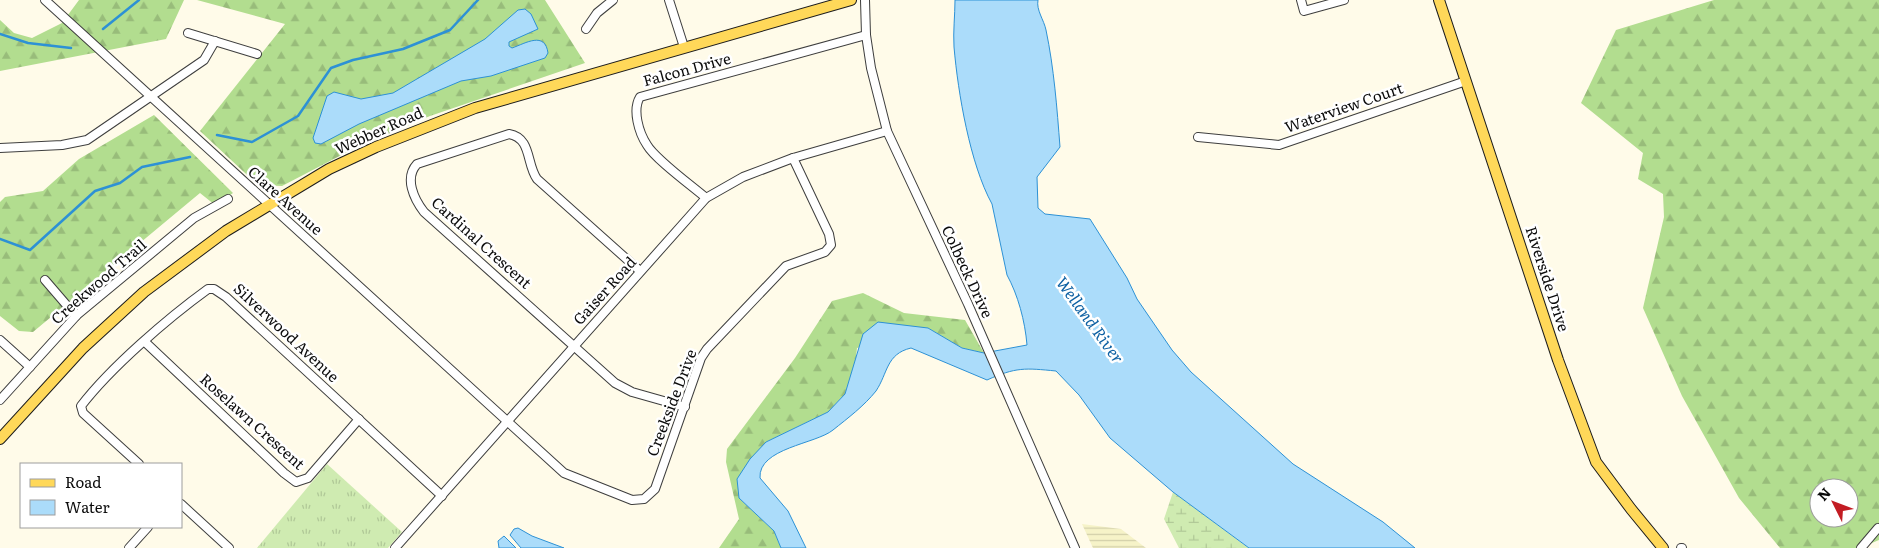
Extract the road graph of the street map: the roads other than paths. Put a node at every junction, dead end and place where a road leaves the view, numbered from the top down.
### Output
1 (45, 0) edge
2 (613, 0) edge
3 (669, 0) edge
4 (852, 0) edge
5 (865, 0) edge
6 (1301, 0) edge
7 (1344, 0) edge
8 (1439, 0) edge
9 (586, 29) dead end
10 (188, 33) dead end
11 (866, 34) junction
12 (214, 41) junction
13 (684, 47) junction
14 (257, 54) dead end
15 (1466, 81) junction
16 (150, 98) junction
17 (887, 131) junction
18 (1198, 137) dead end
19 (0, 148) edge
20 (793, 158) junction
21 (706, 198) junction
22 (228, 199) dead end
23 (268, 204) junction
24 (640, 271) junction
25 (45, 280) dead end
26 (76, 316) junction
27 (0, 340) edge
28 (145, 342) junction
29 (575, 346) junction
30 (30, 367) junction
31 (0, 400) edge
32 (685, 407) junction
33 (359, 419) junction
34 (508, 421) junction
35 (0, 439) edge
36 (137, 463) edge
37 (442, 496) junction
38 (182, 505) edge
39 (147, 528) edge
40 (1878, 528) edge
41 (129, 548) edge
42 (229, 548) edge
43 (396, 548) edge
44 (1075, 548) edge
45 (1663, 548) edge
46 (1861, 548) edge

1 - 16 street, Clare Avenue
2 - 9 street
3 - 13 street
4 - 13 main road, Webber Road
5 - 11 street, Colbeck Drive
6 - 7 street
8 - 15 main road, Riverside Drive
10 - 12 street
11 - 17 street, Colbeck Drive
11 - 21 street, Falcon Drive
12 - 14 street
12 - 16 street
13 - 23 main road, Webber Road
15 - 18 street, Waterview Court
15 - 45 main road, Riverside Drive
16 - 19 street
16 - 23 street, Clare Avenue
17 - 20 street, Gaiser Road
17 - 44 street, Colbeck Drive
20 - 21 street, Gaiser Road
20 - 32 street, Creekside Drive
21 - 24 street, Gaiser Road
22 - 26 street, Creekwood Trail
23 - 34 street, Clare Avenue
23 - 35 main road, Webber Road
24 - 29 street, Gaiser Road
24 - 29 street, Cardinal Crescent
25 - 26 street
26 - 30 street, Creekwood Trail
27 - 30 street
28 - 33 street, Silverwood Avenue
28 - 33 street, Roselawn Crescent
28 - 36 street, Silverwood Avenue
29 - 32 street
29 - 34 street, Gaiser Road
30 - 31 street, Creekwood Trail
32 - 34 street, Creekside Drive
33 - 37 street, Silverwood Avenue
34 - 37 street, Gaiser Road
37 - 43 street, Gaiser Road
38 - 42 street
39 - 41 street
40 - 46 street

